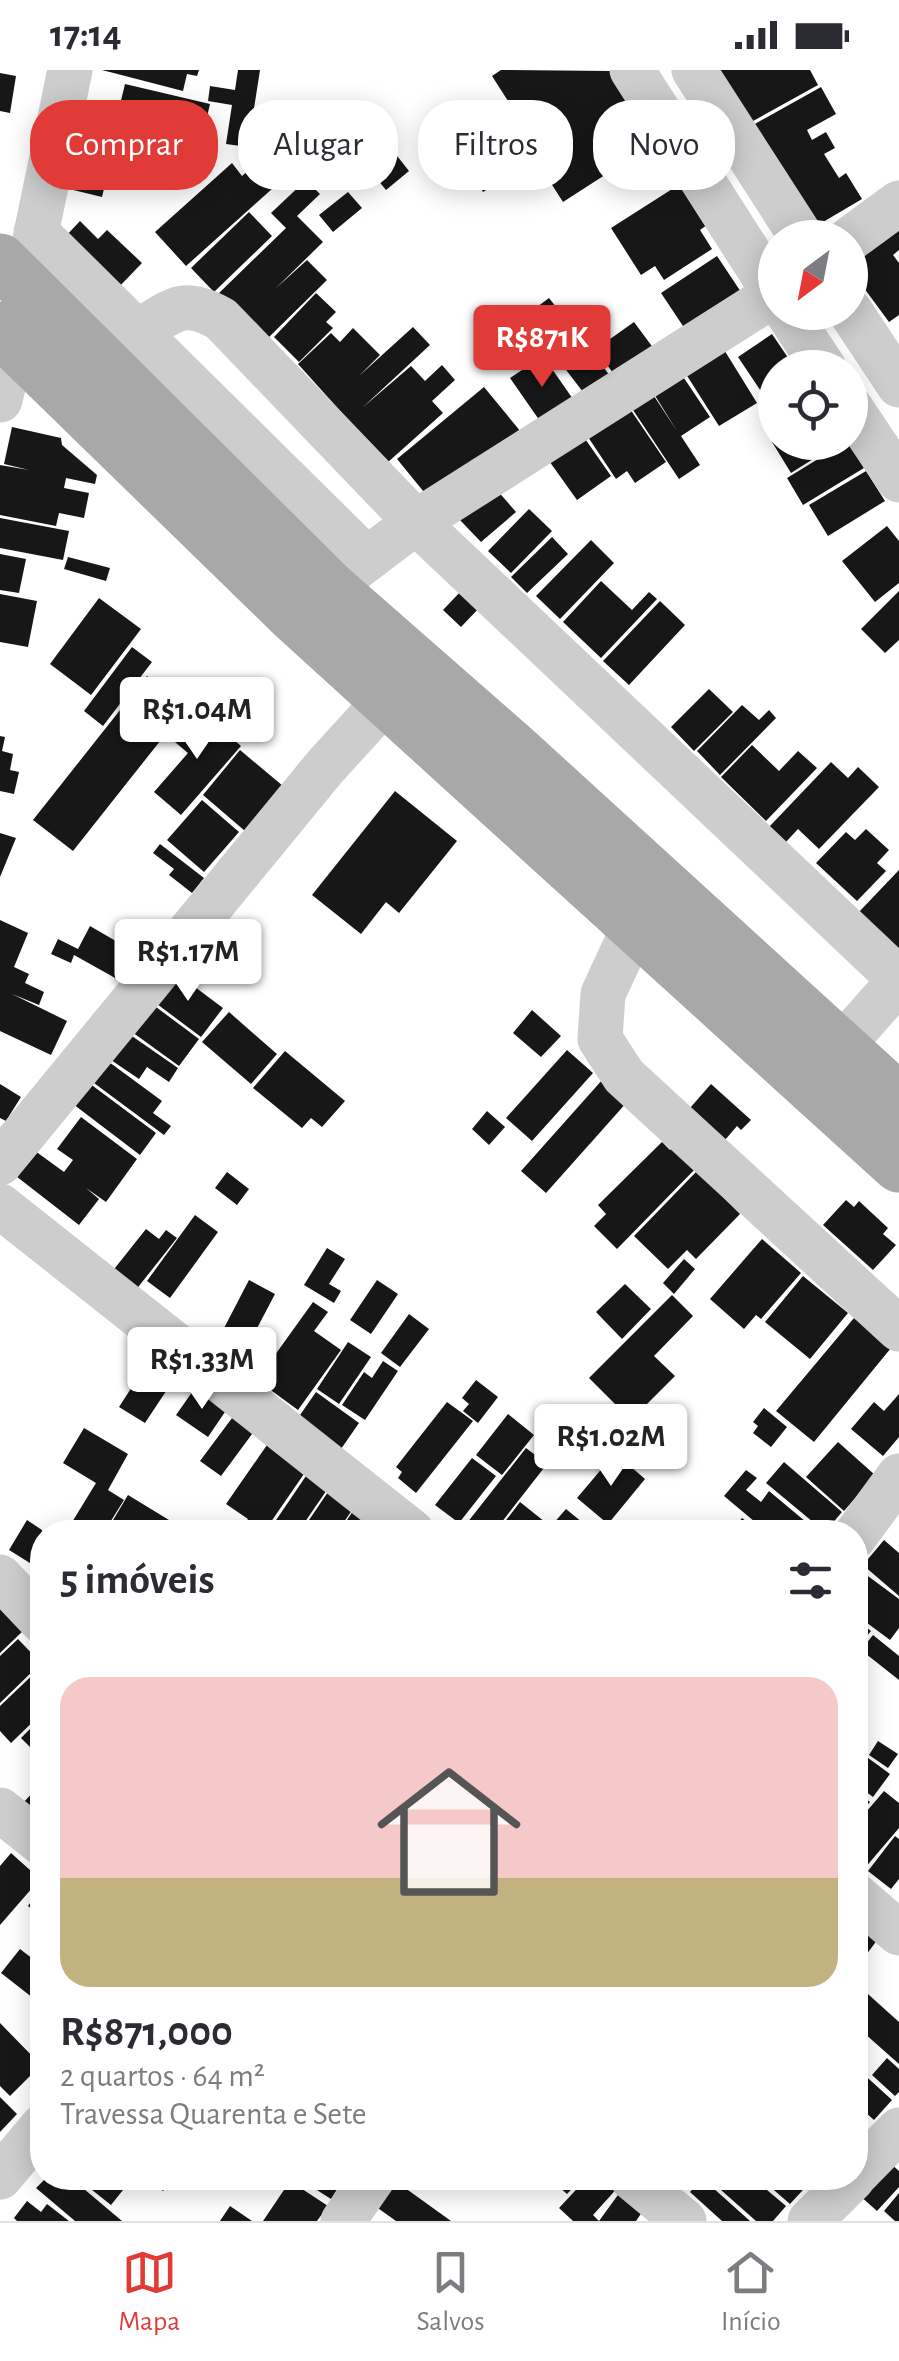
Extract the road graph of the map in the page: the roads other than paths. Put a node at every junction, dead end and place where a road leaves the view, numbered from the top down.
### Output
1 (70, 70) edge
2 (632, 70) edge
3 (694, 70) edge
4 (899, 203) edge
5 (790, 220) edge
6 (868, 226) edge
7 (758, 267) edge
8 (15, 291) edge
9 (758, 305) edge
10 (863, 330) edge
11 (136, 332) junction
12 (278, 379) junction
13 (899, 385) edge
14 (0, 400) edge
15 (229, 424) junction
16 (868, 433) edge
17 (899, 480) edge
18 (416, 522) junction
19 (331, 588) junction
20 (386, 700) junction
21 (648, 908) junction
22 (899, 980) edge
23 (840, 1048) junction
24 (899, 1101) edge
25 (0, 1163) edge
26 (899, 1165) edge
27 (0, 1206) edge
28 (899, 1329) edge
29 (899, 1476) edge
30 (397, 1520) edge
31 (867, 1520) edge
32 (0, 1577) edge
33 (30, 1608) edge
34 (0, 1810) edge
35 (30, 1834) edge
36 (868, 1906) edge
37 (899, 1933) edge
38 (899, 2130) edge
39 (30, 2141) edge
40 (868, 2162) edge
41 (0, 2177) edge
42 (365, 2190) edge
43 (647, 2190) edge
44 (840, 2190) edge
45 (343, 2221) edge
46 (684, 2221) edge
47 (810, 2221) edge

1 - 8 street
2 - 7 street
3 - 5 street
4 - 6 street
8 - 11 street
8 - 14 street
8 - 19 main road
9 - 18 street
10 - 13 street
11 - 12 street
11 - 15 street
12 - 15 street
12 - 18 street
15 - 19 street
16 - 17 street
18 - 19 street
18 - 22 street
19 - 20 main road
19 - 21 main road
20 - 21 main road
20 - 25 street
21 - 23 main road
21 - 26 main road
21 - 28 street
22 - 23 street
23 - 24 main road
27 - 30 street
29 - 31 street
32 - 33 street
34 - 35 street
36 - 37 street
38 - 40 street
39 - 41 street
42 - 45 street
43 - 46 street
44 - 47 street

